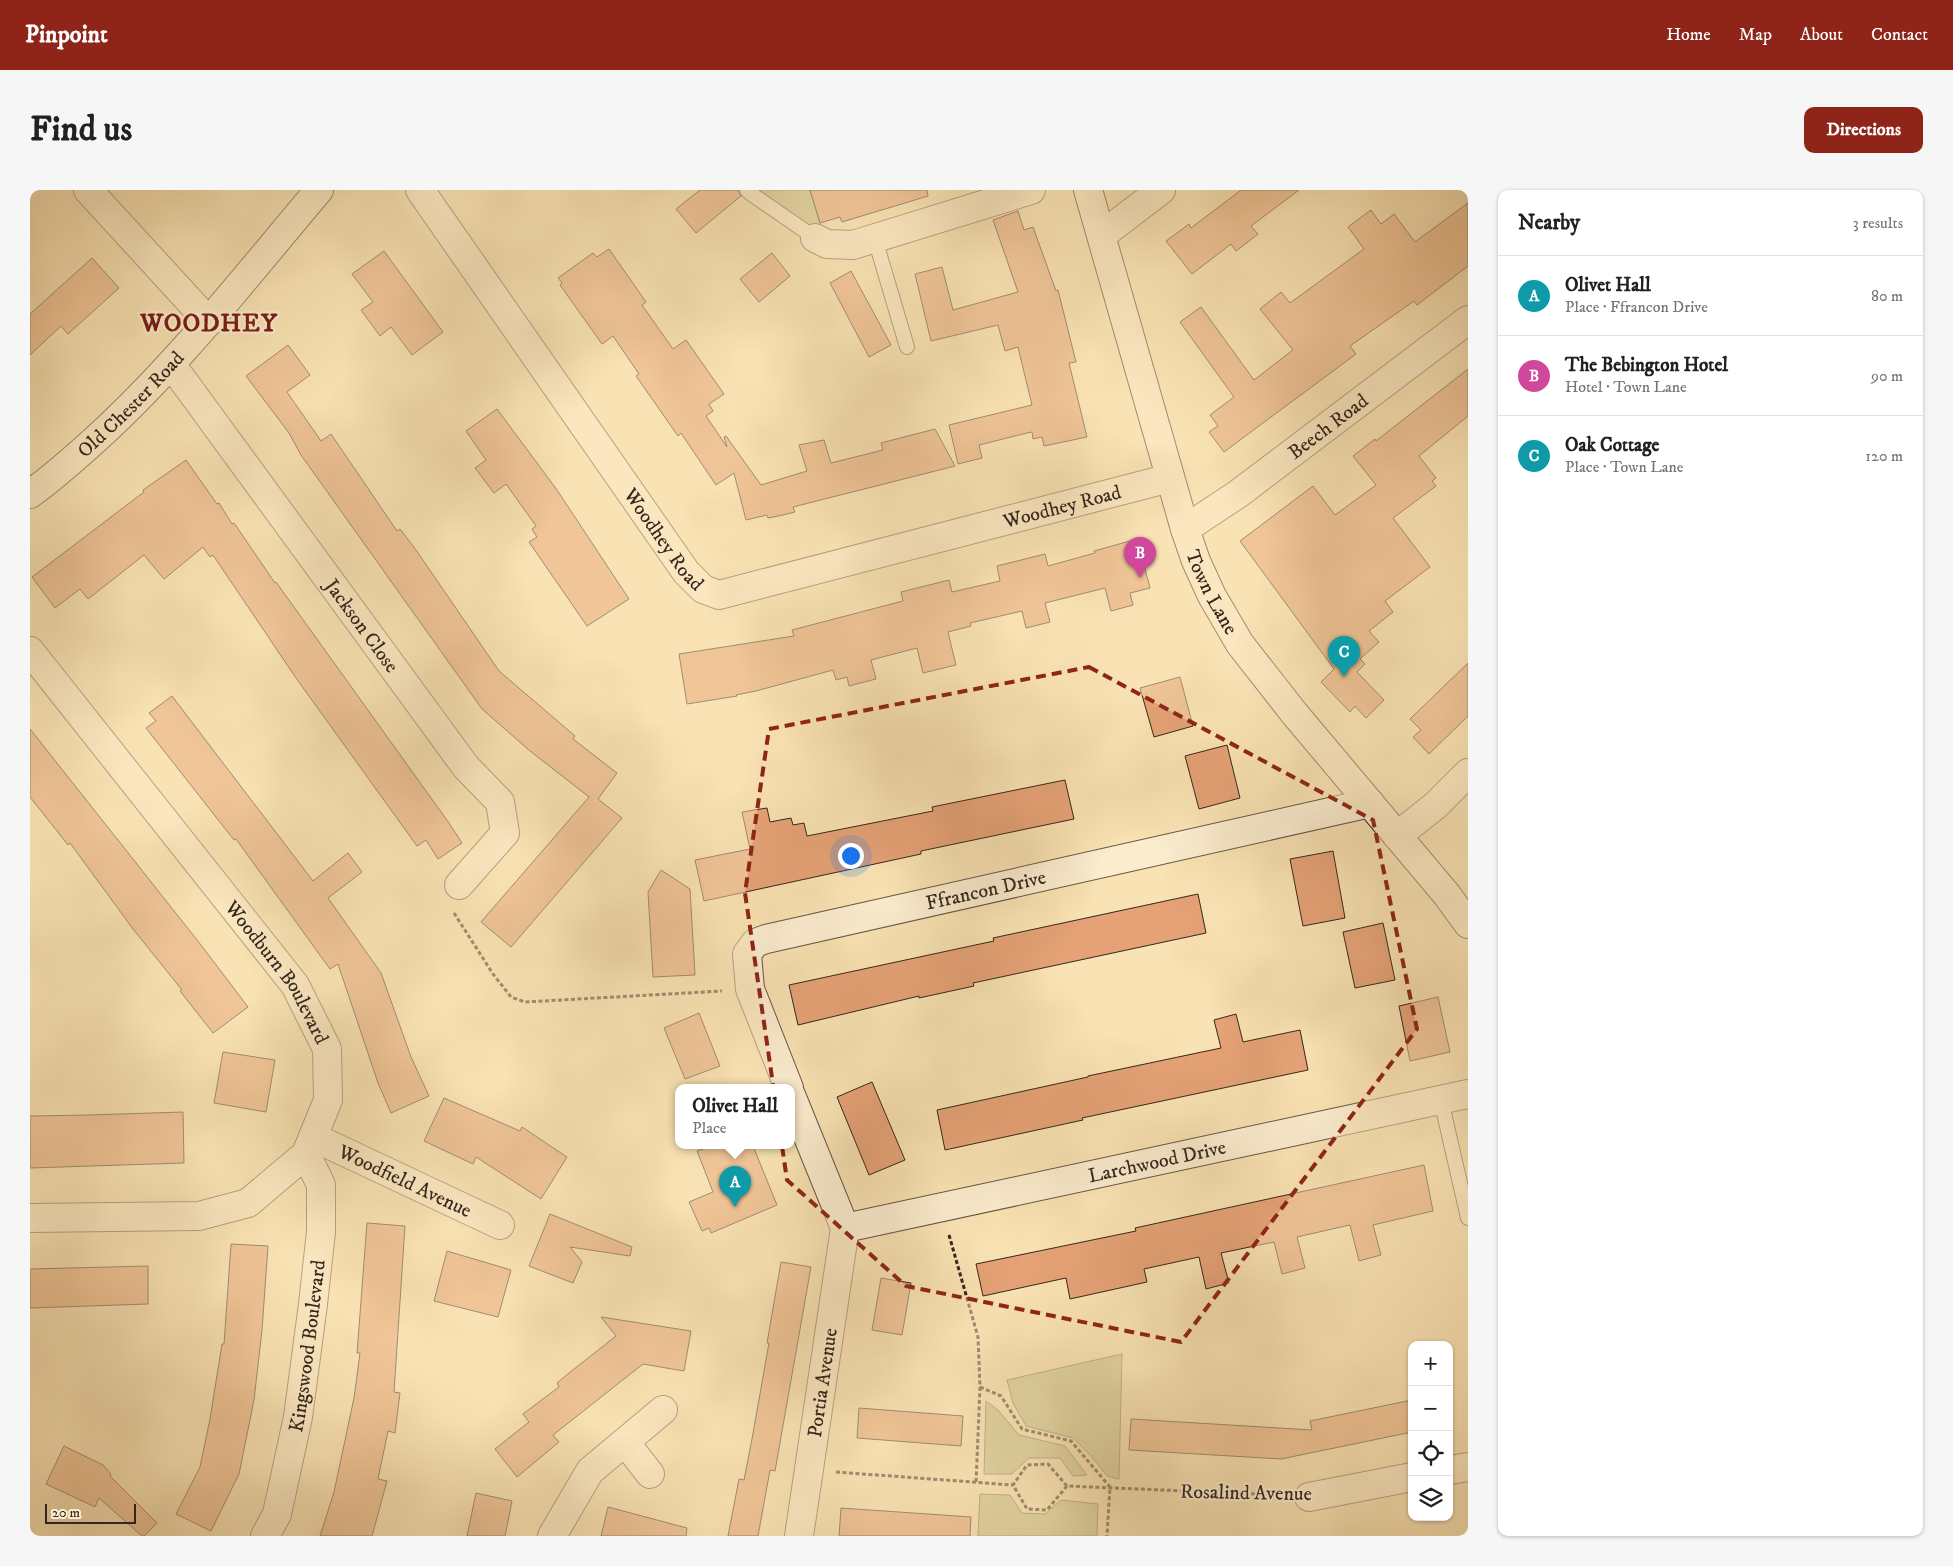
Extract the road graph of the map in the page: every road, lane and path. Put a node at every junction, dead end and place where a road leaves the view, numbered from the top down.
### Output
1 (88, 190) edge
2 (318, 190) edge
3 (420, 190) edge
4 (747, 190) edge
5 (1030, 190) edge
6 (1088, 190) edge
7 (1161, 190) edge
8 (1102, 234) junction
9 (815, 238) joint
10 (875, 239) junction
11 (1468, 320) edge
12 (209, 322) junction
13 (907, 348) dead end
14 (171, 364) junction
15 (1170, 478) junction
16 (30, 494) edge
17 (1185, 529) junction
18 (30, 651) edge
19 (1468, 773) edge
20 (1370, 803) junction
21 (1397, 836) junction
22 (459, 885) joint
23 (1468, 924) edge
24 (750, 989) junction
25 (787, 1084) edge
26 (1468, 1094) edge
27 (1442, 1100) junction
28 (795, 1105) edge
29 (309, 1145) junction
30 (941, 1208) junction
31 (30, 1218) edge
32 (1468, 1218) edge
33 (500, 1225) dead end
34 (845, 1228) junction
35 (980, 1387) junction
36 (663, 1410) dead end
37 (625, 1442) junction
38 (1468, 1467) edge
39 (1453, 1469) edge
40 (810, 1470) junction
41 (650, 1474) dead end
42 (1408, 1478) edge
43 (976, 1483) junction
44 (1013, 1485) junction
45 (1067, 1486) junction
46 (1110, 1488) junction
47 (1309, 1496) joint
48 (266, 1536) edge
49 (552, 1536) edge
50 (799, 1536) edge
51 (1107, 1536) edge

1 - 12 street
2 - 12 street, Old Chester Road
3 - 15 street, Woodhey Road
4 - 9 lane
5 - 10 street
6 - 8 street, Town Lane
7 - 8 street
8 - 15 street, Town Lane
9 - 10 street
10 - 13 lane
11 - 17 street, Beech Road
12 - 14 street, Old Chester Road
14 - 16 street, Old Chester Road
14 - 22 street, Jackson Close
15 - 17 street, Town Lane
17 - 20 street, Town Lane
18 - 29 street, Woodburn Boulevard
19 - 21 street
20 - 21 street, Town Lane
20 - 24 street, Ffrancon Drive
21 - 23 street, Town Lane
22 - 24 path
24 - 25 street, Ffrancon Drive
26 - 27 street, Larchwood Drive
27 - 30 street, Larchwood Drive
27 - 32 lane
28 - 34 street
29 - 31 street, Woodburn Boulevard
29 - 33 street, Woodfield Avenue
29 - 48 street, Kingswood Boulevard
30 - 34 street, Larchwood Drive
30 - 35 path
34 - 40 street, Portia Avenue
35 - 43 path
35 - 46 path
36 - 37 street
37 - 41 street
37 - 49 street
38 - 39 street
40 - 43 path
40 - 50 street, Portia Avenue
42 - 47 street, Rosalind Avenue
43 - 44 path
44 - 45 path
44 - 45 path
45 - 46 path, Rosalind Avenue
46 - 47 path, Rosalind Avenue
46 - 51 path

